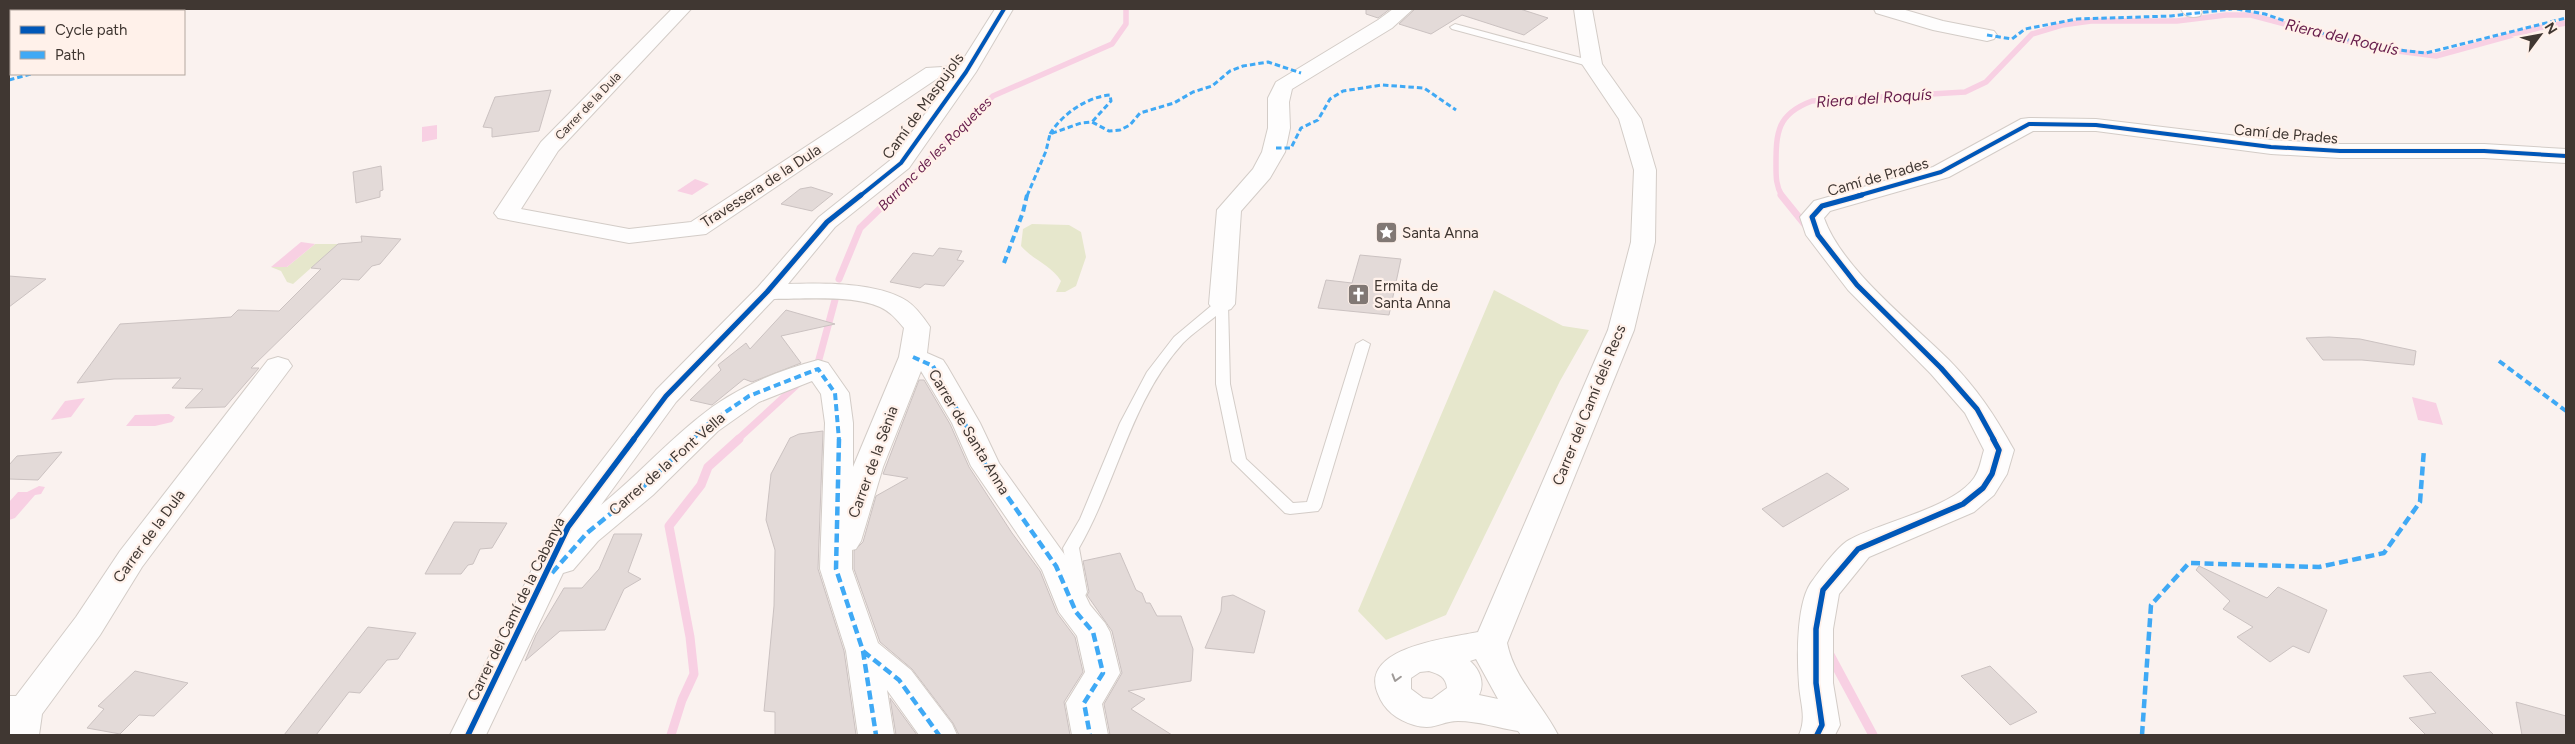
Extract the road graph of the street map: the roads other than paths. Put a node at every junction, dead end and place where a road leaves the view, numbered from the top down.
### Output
1 (682, 9) edge
2 (1004, 9) edge
3 (1404, 9) edge
4 (1583, 9) edge
5 (1889, 9) edge
6 (1455, 27) dead end
7 (1987, 35) dead end
8 (1592, 64) junction
9 (966, 72) junction
10 (2566, 156) edge
11 (506, 213) joint
12 (766, 292) junction
13 (1222, 304) junction
14 (1363, 344) dead end
15 (913, 357) junction
16 (278, 366) dead end
17 (836, 569) junction
18 (543, 583) junction
19 (1087, 624) junction
20 (1490, 643) junction
21 (863, 650) junction
22 (1428, 657) junction
23 (1457, 706) junction
24 (18, 718) edge
25 (1414, 723) edge
26 (1536, 729) edge
27 (468, 735) edge
28 (876, 735) edge
29 (939, 735) edge
30 (1090, 735) edge
31 (1817, 735) edge

1 - 11 street, Carrer de la Dula
2 - 9 street, Camí de Maspujols
3 - 13 street
4 - 8 street, Carrer del Camí dels Recs
5 - 7 street
6 - 8 lane
8 - 20 street, Carrer del Camí dels Recs
9 - 11 street, Travessera de la Dula
9 - 12 street, Camí de Maspujols
10 - 31 street, Camí de Prades
12 - 15 street, Carrer de Santa Anna
12 - 18 street, Carrer del Camí de la Cabanya
13 - 14 lane
13 - 19 lane
15 - 17 street, Carrer de la Sènia
15 - 19 street, Carrer de Santa Anna
16 - 24 street, Carrer de la Dula
17 - 18 street, Carrer de la Font Vella
17 - 21 street, Carrer de la Font Vella
18 - 27 street, Carrer del Camí de la Cabanya
19 - 30 street, Carrer de Santa Anna
20 - 22 street
20 - 26 street
21 - 28 street, Carrer de la Font Vella
21 - 29 street
22 - 23 street
22 -> 25 street
23 - 25 street
23 - 26 street

